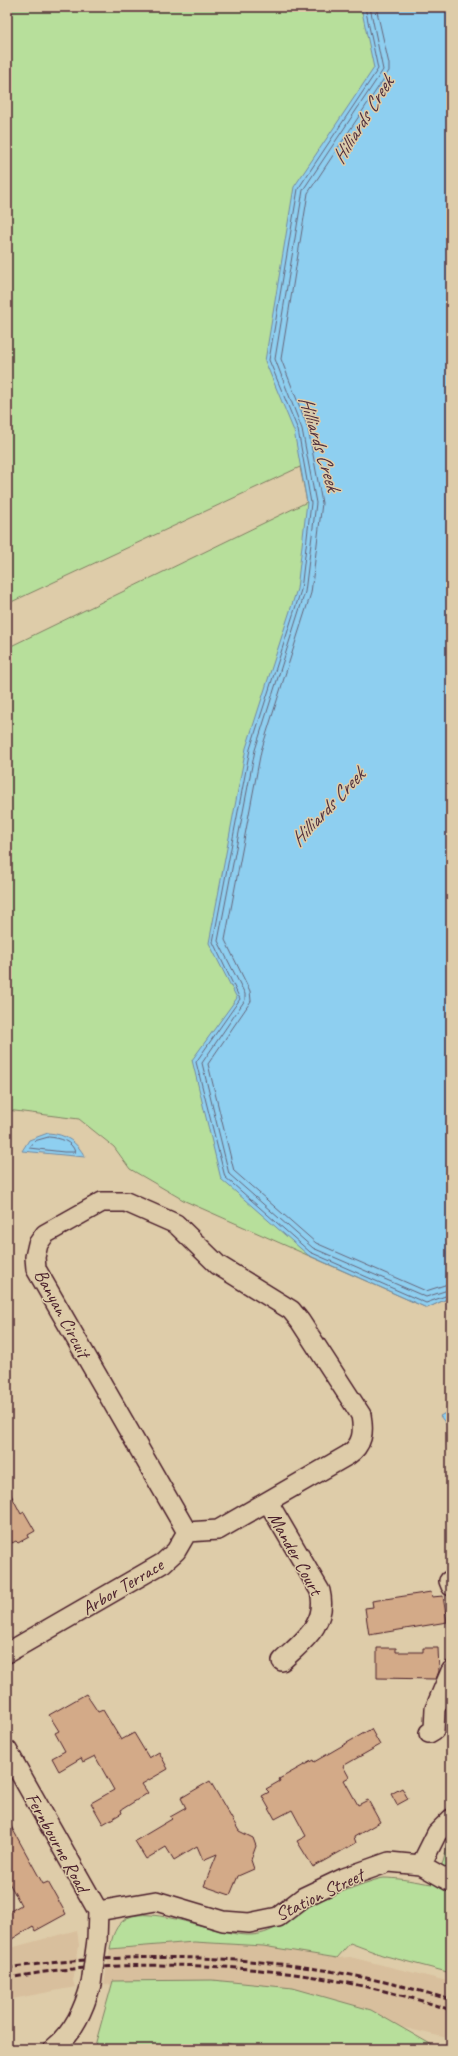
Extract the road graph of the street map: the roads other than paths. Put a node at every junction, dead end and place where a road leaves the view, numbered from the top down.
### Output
1 (268, 1502) junction
2 (187, 1532) junction
3 (7, 1653) edge
4 (282, 1661) dead end
5 (451, 1670) edge
6 (429, 1733) dead end
7 (8, 1753) edge
8 (451, 1819) edge
9 (421, 1865) junction
10 (451, 1882) edge
11 (98, 1911) junction
12 (53, 2049) edge

1 - 2 street
1 - 2 street, Banyan Circuit
1 - 4 street, Mander Court
2 - 3 street, Arbor Terrace
5 - 6 street
7 - 11 street, Fernbourne Road
8 - 9 street
9 - 10 street
9 - 11 street, Station Street
11 - 12 street, bridge

